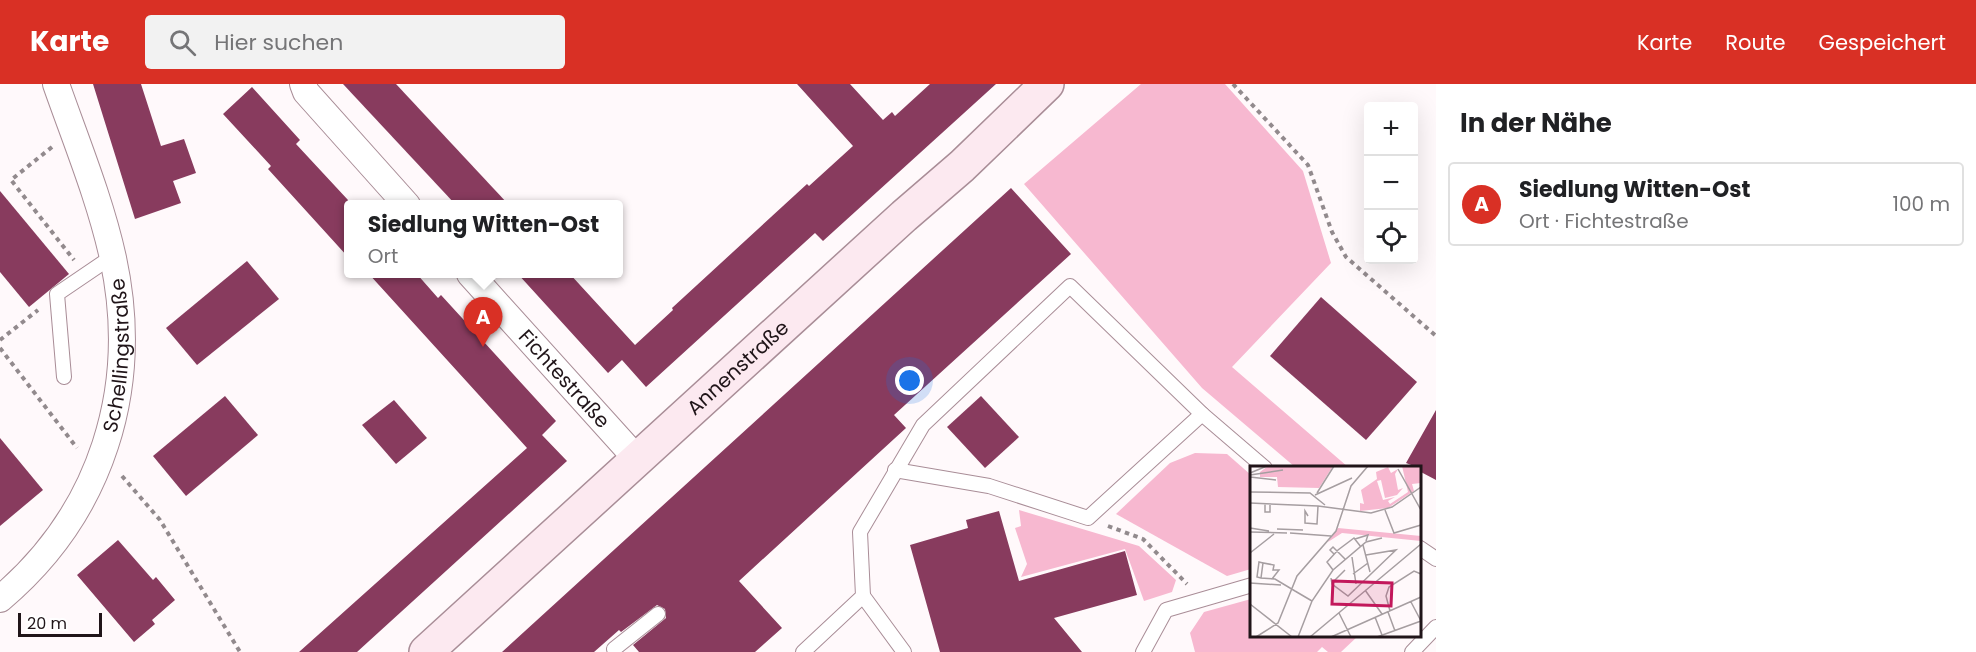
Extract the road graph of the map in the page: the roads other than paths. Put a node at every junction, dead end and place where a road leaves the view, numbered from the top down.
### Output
1 (56, 84) edge
2 (303, 84) edge
3 (1047, 84) edge
4 (403, 200) edge
5 (112, 256) junction
6 (474, 278) edge
7 (64, 377) dead end
8 (1202, 414) junction
9 (636, 458) junction
10 (1263, 466) edge
11 (895, 470) junction
12 (1421, 549) edge
13 (1436, 559) edge
14 (1250, 585) edge
15 (863, 596) junction
16 (0, 598) edge
17 (658, 614) dead end
18 (1436, 627) edge
19 (614, 651) edge
20 (426, 652) edge
21 (803, 652) edge
22 (904, 652) edge
23 (1143, 652) edge
24 (1412, 652) edge

1 - 5 street, Schellingstraße
2 - 4 street
3 - 9 street, Annenstraße
5 - 7 lane
5 - 16 street, Schellingstraße
6 - 9 street, Fichtestraße
8 - 10 lane
8 - 11 lane
8 - 11 lane
9 - 20 street, Annenstraße
11 - 15 lane
12 - 13 lane
14 - 23 lane
15 - 21 lane
15 - 22 lane
17 - 19 lane
18 - 24 lane

